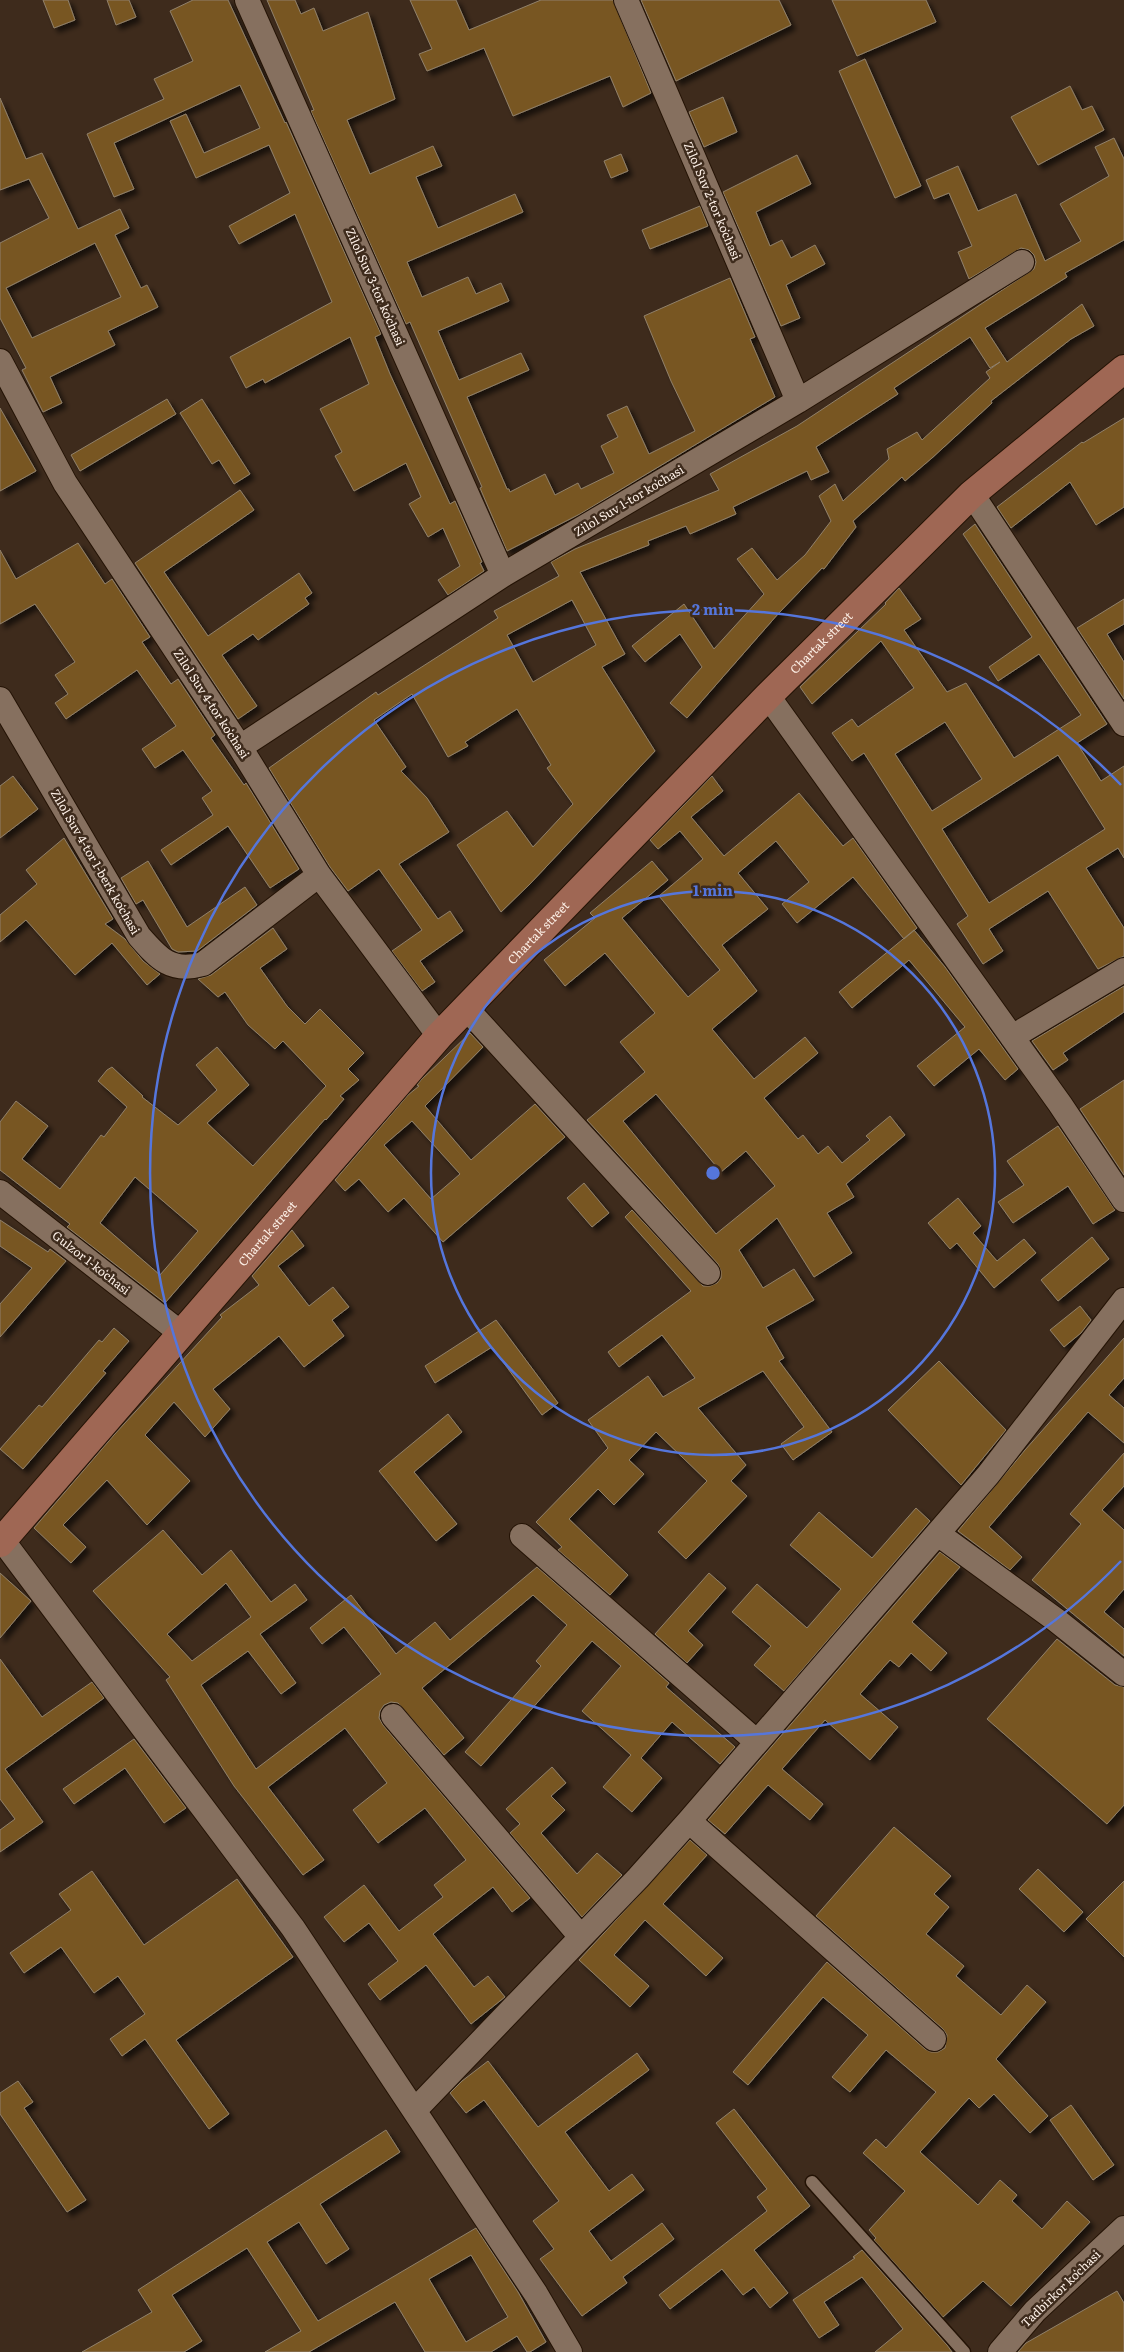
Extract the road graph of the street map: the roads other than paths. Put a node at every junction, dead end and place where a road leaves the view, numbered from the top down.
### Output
1 (247, 0) edge
2 (626, 0) edge
3 (1022, 262) dead end
4 (0, 361) edge
5 (1124, 369) edge
6 (798, 401) junction
7 (972, 494) junction
8 (503, 575) junction
9 (768, 696) junction
10 (0, 699) edge
11 (1124, 724) edge
12 (240, 747) junction
13 (319, 876) junction
14 (1124, 970) edge
15 (466, 1008) junction
16 (439, 1036) junction
17 (1012, 1037) junction
18 (0, 1192) edge
19 (1124, 1200) edge
20 (708, 1273) dead end
21 (1124, 1300) edge
22 (182, 1334) junction
23 (938, 1534) junction
24 (522, 1536) dead end
25 (1, 1540) edge
26 (1124, 1674) edge
27 (393, 1716) dead end
28 (757, 1742) junction
29 (688, 1820) junction
30 (581, 1937) junction
31 (934, 2039) dead end
32 (415, 2110) junction
33 (812, 2182) dead end
34 (1124, 2228) edge
35 (561, 2349) edge
36 (964, 2352) edge
37 (1000, 2352) edge

1 - 8 street, Zilol Suv 3-tor koʻchasi
2 - 6 street, Zilol Suv 2-tor koʻchasi
3 - 6 street, Zilol Suv 1-tor koʻchasi
4 - 12 street, Zilol Suv 4-tor koʻchasi
5 - 7 main road, Chartak street
6 - 8 street, Zilol Suv 1-tor koʻchasi
7 - 9 main road, Chartak street
7 - 11 street
8 - 12 street, Zilol Suv 1-tor koʻchasi
9 - 15 main road, Chartak street
9 - 17 street
10 - 13 street, Zilol Suv 4-tor 1-berk koʻchasi
12 - 13 street, Zilol Suv 4-tor koʻchasi
13 - 16 street, Zilol Suv 4-tor koʻchasi
14 - 17 street
15 - 16 main road, Chartak street
15 - 20 street
16 - 22 main road, Chartak street
17 - 19 street
18 - 22 street, Gulzor 1-koʻchasi
21 - 23 street
22 - 25 main road, Chartak street
23 - 26 street
23 - 28 street
24 - 28 street
25 - 32 street
27 - 30 street
28 - 29 street
29 - 30 street
29 - 31 street
30 - 32 street
32 - 35 street
33 - 36 lane
34 - 37 street, Tadbirkor koʻchasi

